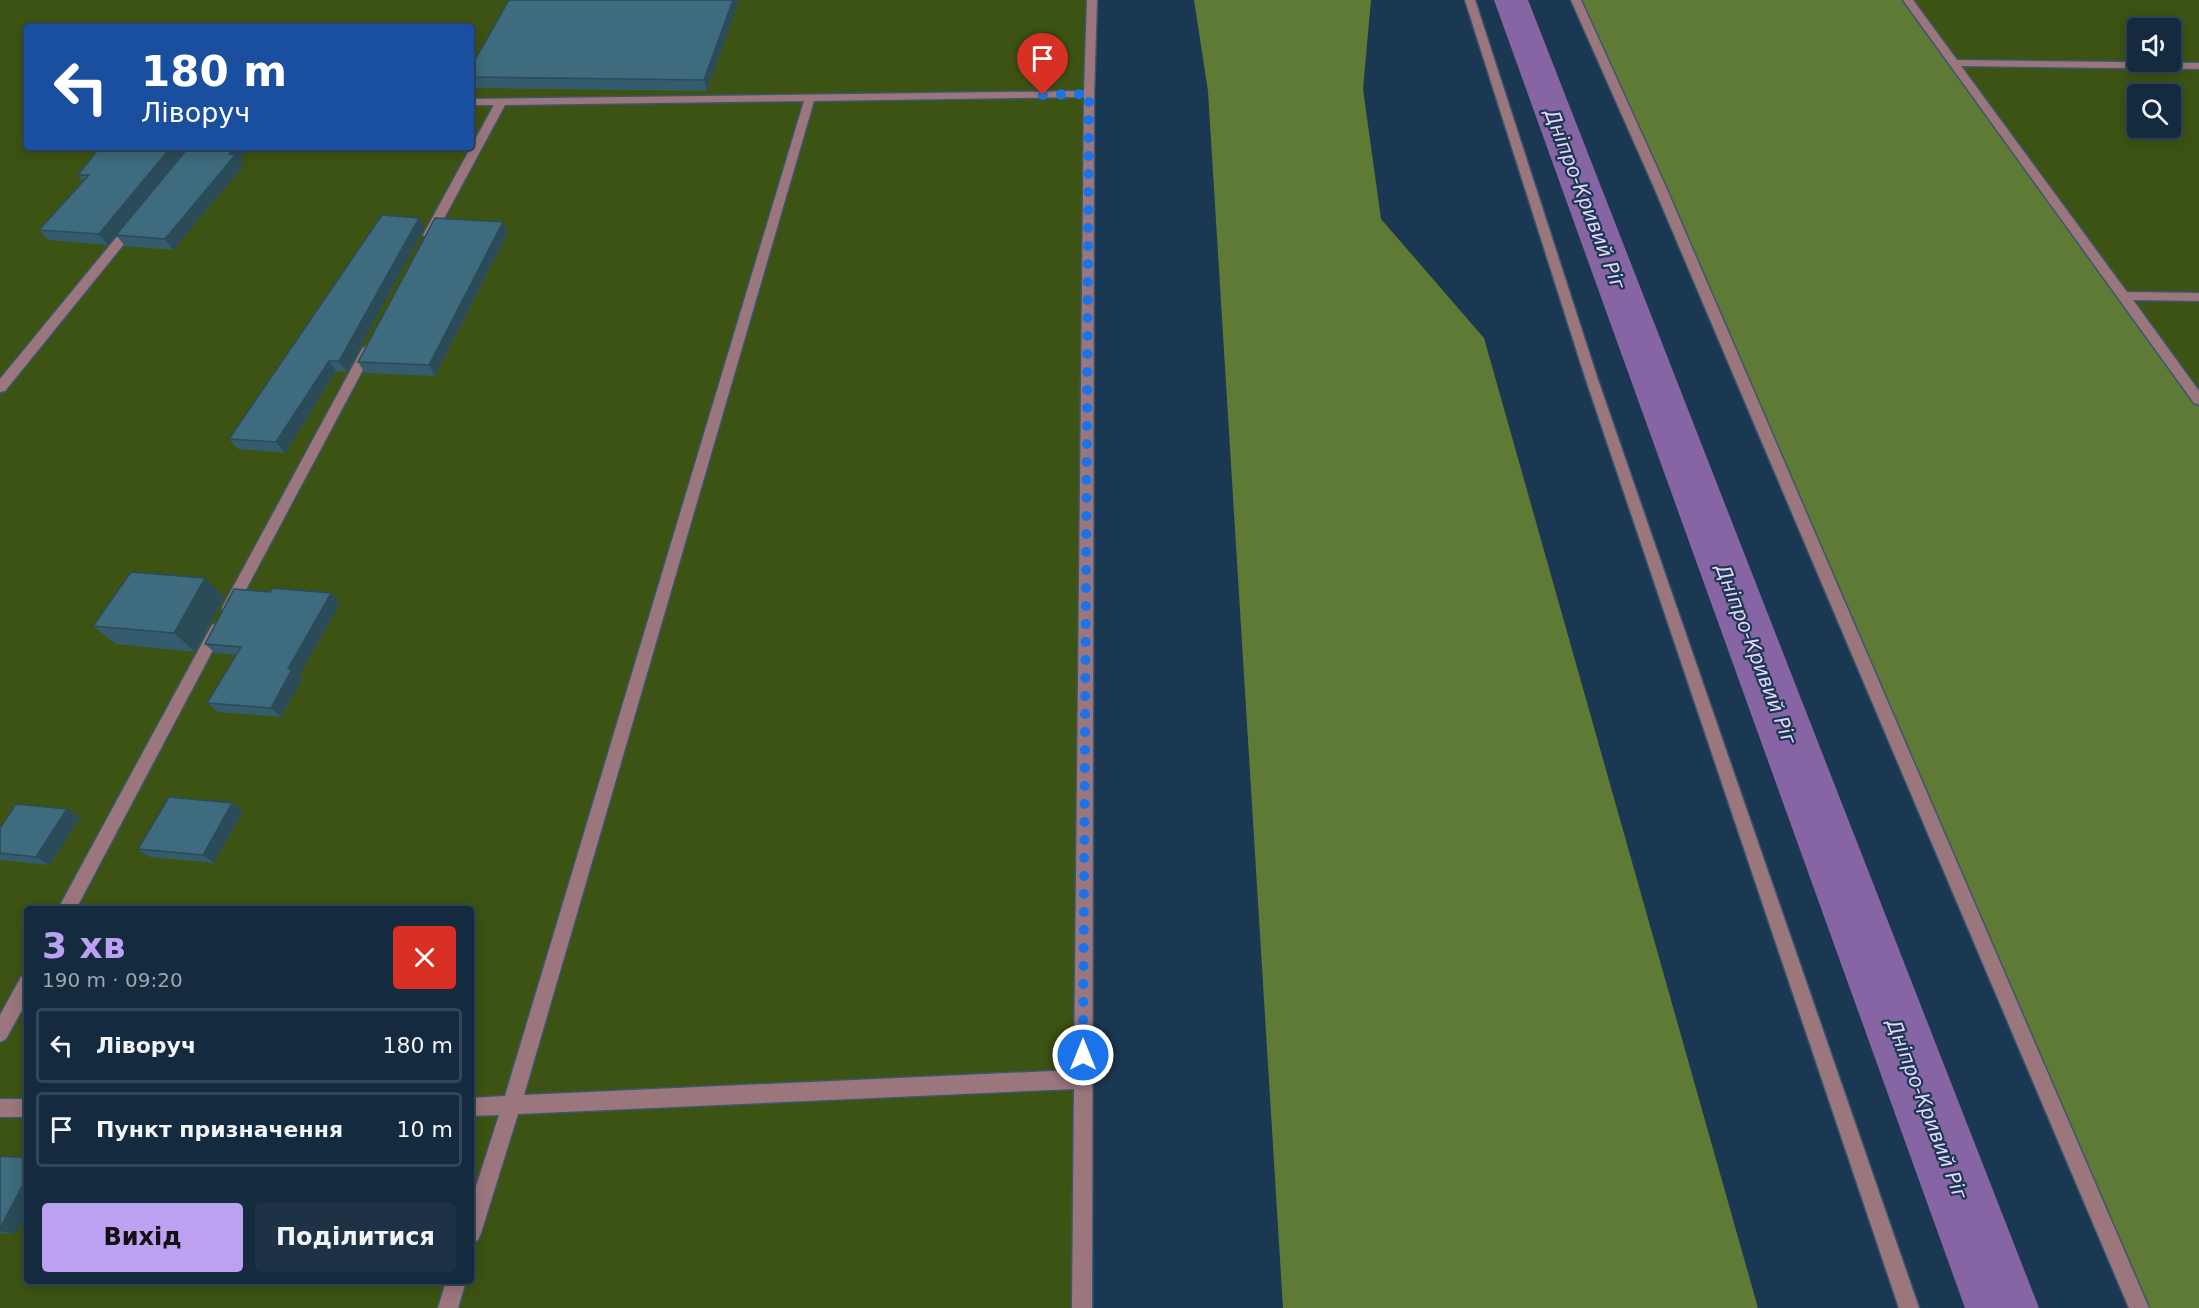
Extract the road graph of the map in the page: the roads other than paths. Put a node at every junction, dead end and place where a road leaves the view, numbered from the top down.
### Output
1 (1092, 0) edge
2 (1470, 0) edge
3 (1576, 0) edge
4 (1908, 0) edge
5 (1953, 63) junction
6 (2199, 66) edge
7 (1089, 94) junction
8 (810, 98) junction
9 (474, 102) edge
10 (501, 102) junction
11 (144, 212) edge
12 (422, 249) edge
13 (2126, 296) junction
14 (2199, 297) edge
15 (377, 332) edge
16 (0, 388) edge
17 (2199, 400) edge
18 (69, 906) edge
19 (24, 989) edge
20 (0, 1033) edge
21 (1082, 1079) junction
22 (474, 1107) edge
23 (511, 1107) junction
24 (0, 1108) edge
25 (24, 1108) edge
26 (474, 1224) edge
27 (455, 1284) edge
28 (448, 1308) edge
29 (1082, 1308) edge
30 (1909, 1308) edge
31 (2139, 1308) edge

1 - 7 street
2 - 30 street
3 - 31 street
4 - 5 street
5 - 6 street
5 - 13 street
7 - 8 street
7 - 21 street
8 - 10 street
8 - 23 street
9 - 10 street
10 - 12 street
11 - 16 street
13 - 14 street
13 - 17 street
15 - 18 street
19 - 20 street
21 - 23 street
21 - 29 street
22 - 23 street
23 - 26 street
24 - 25 street
27 - 28 street

